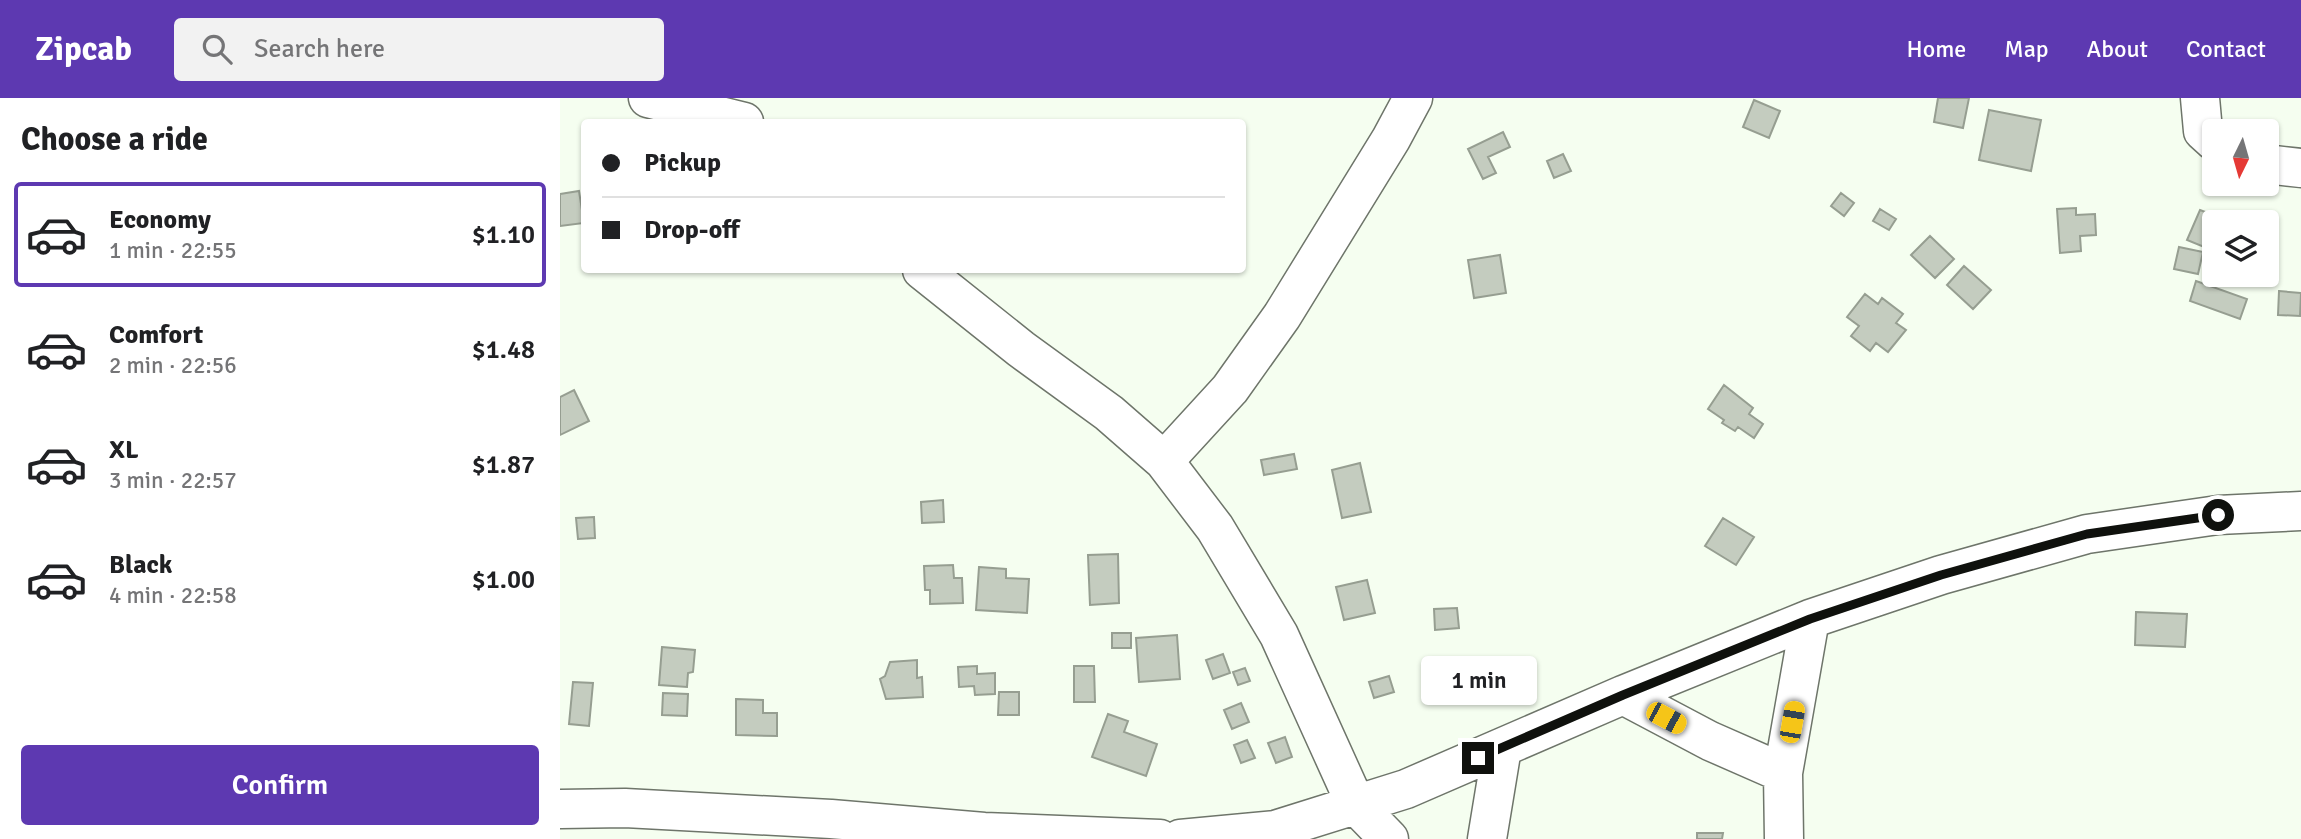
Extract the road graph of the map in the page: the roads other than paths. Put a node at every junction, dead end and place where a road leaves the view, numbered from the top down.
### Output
1 (648, 98) edge
2 (729, 98) edge
3 (1385, 98) edge
4 (1413, 98) edge
5 (2200, 98) edge
6 (732, 119) edge
7 (742, 119) edge
8 (2202, 120) edge
9 (1391, 139) junction
10 (2279, 165) edge
11 (2301, 168) edge
12 (926, 273) edge
13 (1164, 461) junction
14 (2301, 511) edge
15 (1810, 619) junction
16 (1623, 695) junction
17 (1502, 748) junction
18 (1783, 773) junction
19 (1356, 805) junction
20 (560, 809) edge
21 (1027, 836) edge
22 (1160, 839) edge
23 (1180, 839) edge
24 (1389, 839) edge
25 (1487, 839) edge
26 (1784, 839) edge

1 - 6 street
2 - 7 street
3 - 9 street
4 - 9 street
5 - 8 street
9 - 13 street
10 - 11 street
12 - 13 street
13 - 19 street
14 - 15 street
15 - 16 street
15 - 18 street
16 - 17 street
16 - 18 street
17 - 19 street
17 - 25 street
18 - 26 street
19 - 23 street
19 - 24 street
20 - 21 street
21 - 22 street

